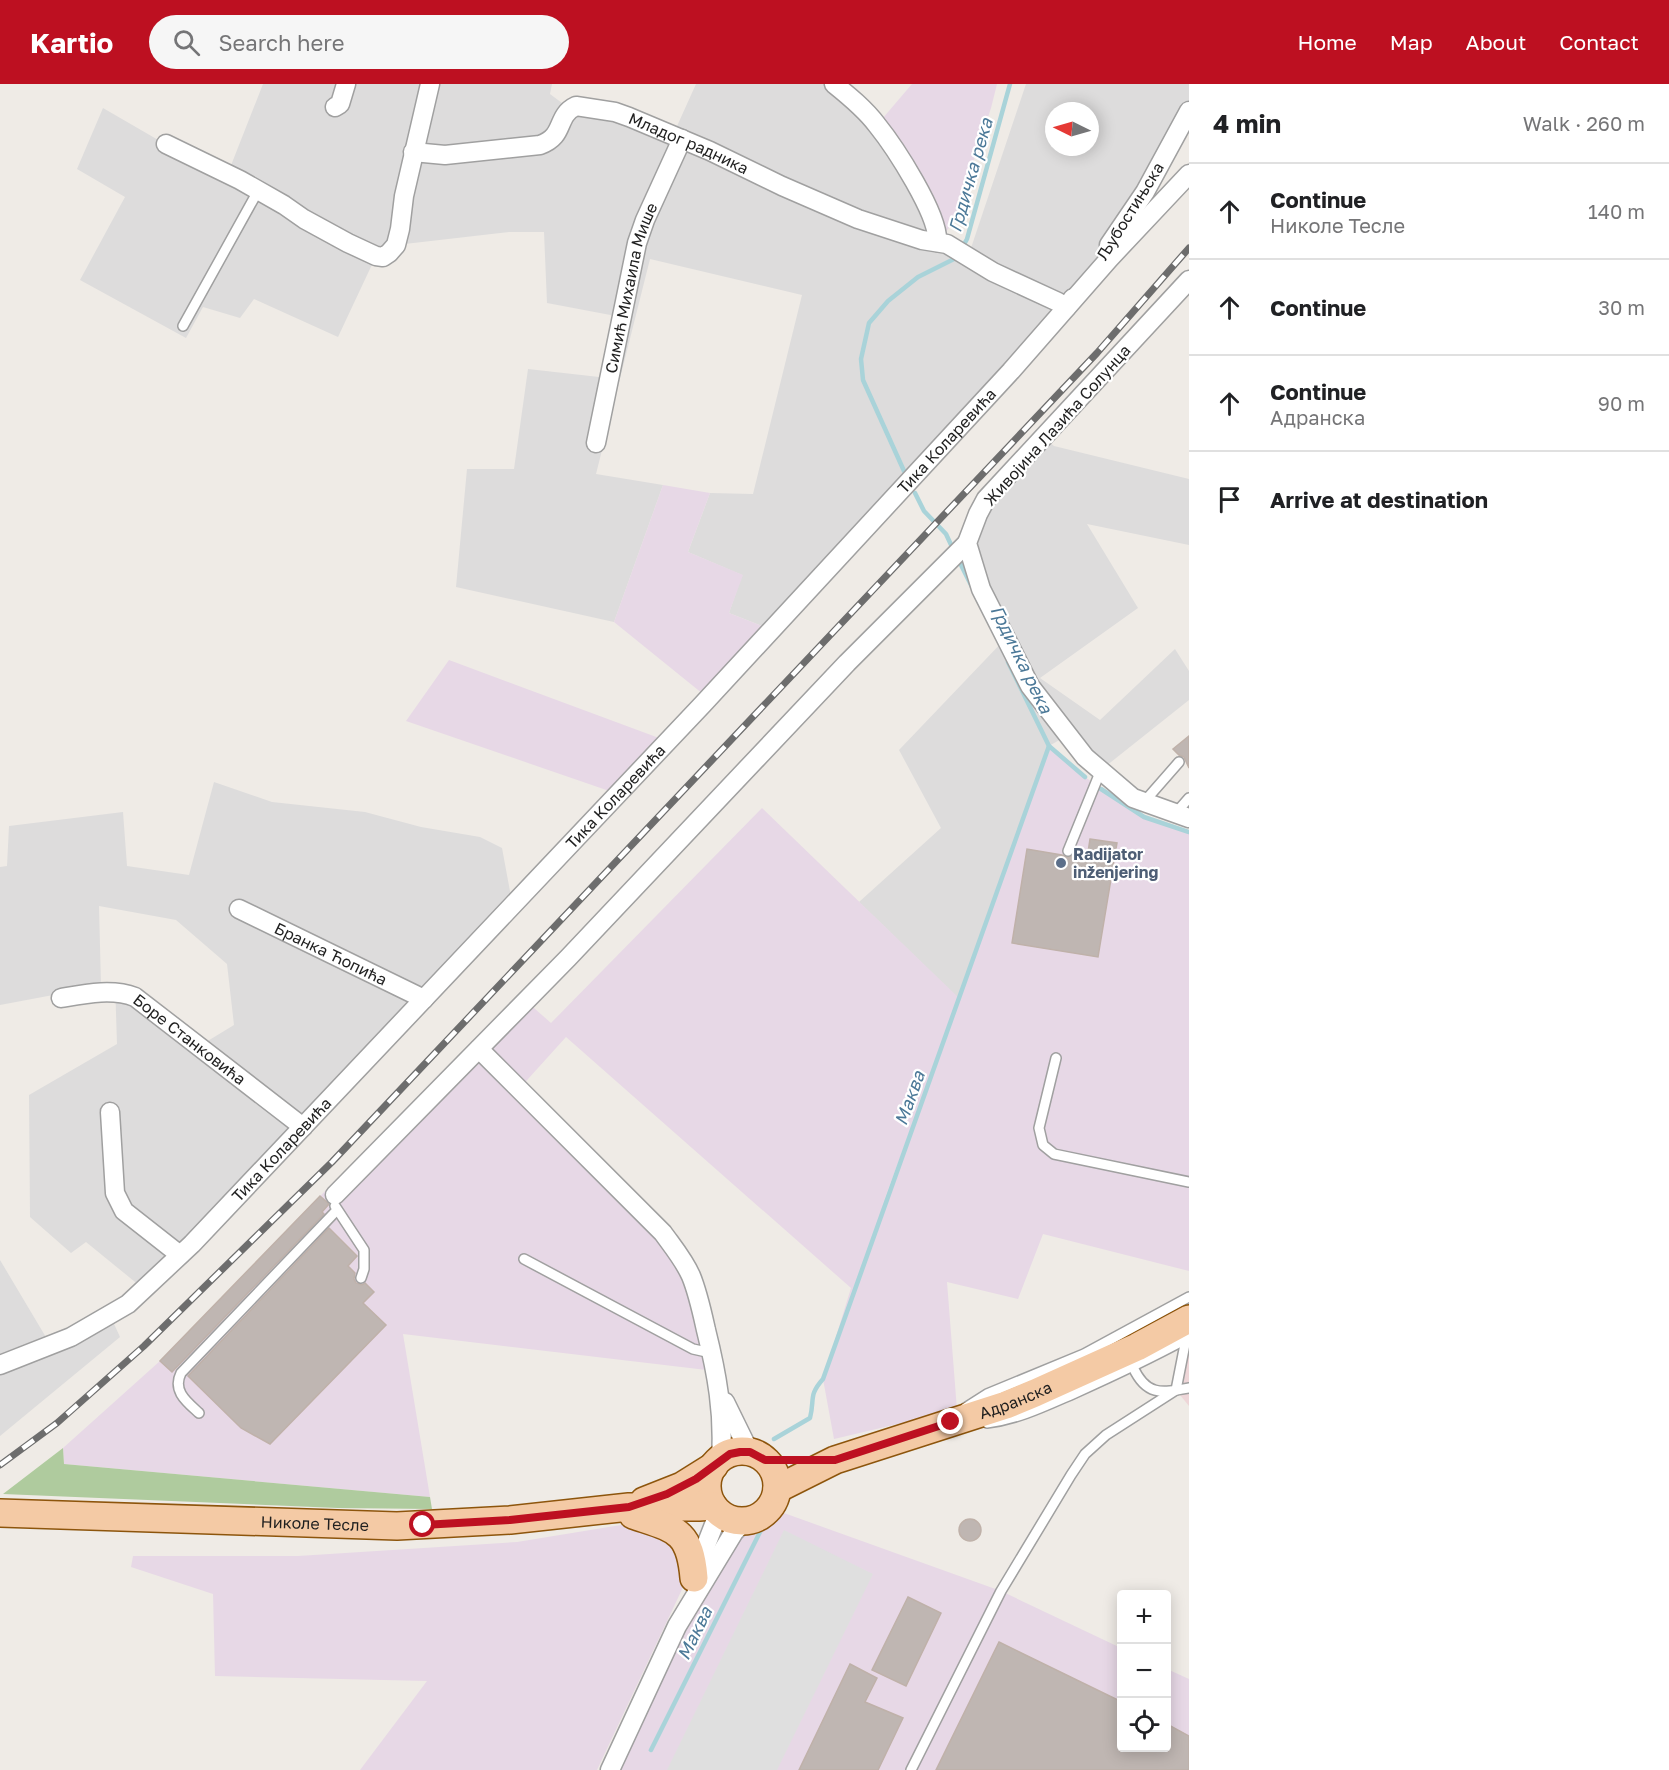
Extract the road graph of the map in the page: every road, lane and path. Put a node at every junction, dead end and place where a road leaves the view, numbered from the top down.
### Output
1 (346, 84) edge
2 (430, 84) edge
3 (834, 84) edge
4 (335, 107) dead end
5 (1189, 111) edge
6 (682, 139) junction
7 (166, 144) dead end
8 (413, 152) junction
9 (1189, 174) edge
10 (258, 191) junction
11 (938, 242) junction
12 (1189, 280) edge
13 (1066, 308) junction
14 (183, 326) dead end
15 (596, 443) dead end
16 (964, 546) junction
17 (1179, 762) dead end
18 (1101, 770) junction
19 (1189, 798) edge
20 (1144, 802) junction
21 (1182, 816) edge
22 (1068, 851) dead end
23 (239, 909) dead end
24 (61, 998) dead end
25 (424, 999) junction
26 (479, 1049) junction
27 (1056, 1058) dead end
28 (110, 1112) dead end
29 (303, 1127) junction
30 (1189, 1182) edge
31 (336, 1202) junction
32 (180, 1255) junction
33 (525, 1259) dead end
34 (360, 1278) dead end
35 (1189, 1297) edge
36 (1188, 1332) edge
37 (711, 1353) junction
38 (0, 1365) edge
39 (1133, 1367) junction
40 (1189, 1388) edge
41 (1176, 1390) junction
42 (720, 1393) junction
43 (199, 1413) dead end
44 (951, 1422) junction
45 (758, 1456) junction
46 (835, 1460) junction
47 (718, 1462) junction
48 (777, 1489) junction
49 (620, 1508) junction
50 (716, 1509) junction
51 (4, 1514) edge
52 (746, 1521) junction
53 (694, 1578) junction
54 (677, 1626) junction
55 (616, 1768) edge
56 (911, 1770) edge

1 - 4 street
2 - 8 street
3 - 11 street
5 - 13 street, Љубостињска
6 - 8 street, Младог радника
6 - 11 street, Младог радника
6 - 15 street, Симић Михаила Мише
7 - 10 street
8 - 10 street
9 - 13 street, Тика Коларевића
10 - 14 lane
11 - 13 street, Младог радника
12 - 16 street, Живојина Лазића Солунца
13 - 25 street, Тика Коларевића
16 - 18 street
16 - 26 street
17 - 20 lane
18 - 20 street
18 - 22 lane
19 - 21 lane
20 - 21 street
23 - 25 street, Бранка Ћопића
24 - 29 street, Боре Станковића
25 - 29 street, Тика Коларевића
26 - 31 street
26 - 37 street
27 - 30 lane
28 - 32 street
29 - 32 street, Тика Коларевића
31 - 34 lane
31 - 43 lane
32 - 38 street, Тика Коларевића
33 - 37 lane
35 - 44 lane
36 - 39 lane
36 - 41 lane
36 - 44 main road, Адранска
37 - 42 street
39 - 41 lane
39 - 44 lane
40 - 41 lane
41 - 56 lane
42 - 45 street
42 - 47 street
44 - 46 main road, Адранска
45 - 46 main road, Адранска
45 - 47 main road
45 - 48 main road
46 - 48 main road, Адранска
47 - 49 main road, Николе Тесле
47 - 50 main road
48 - 52 main road
49 - 50 main road, Николе Тесле
49 - 51 main road, Николе Тесле
49 - 53 main road
50 - 52 main road
50 - 53 street
52 - 54 street
53 - 54 street
54 - 55 street

